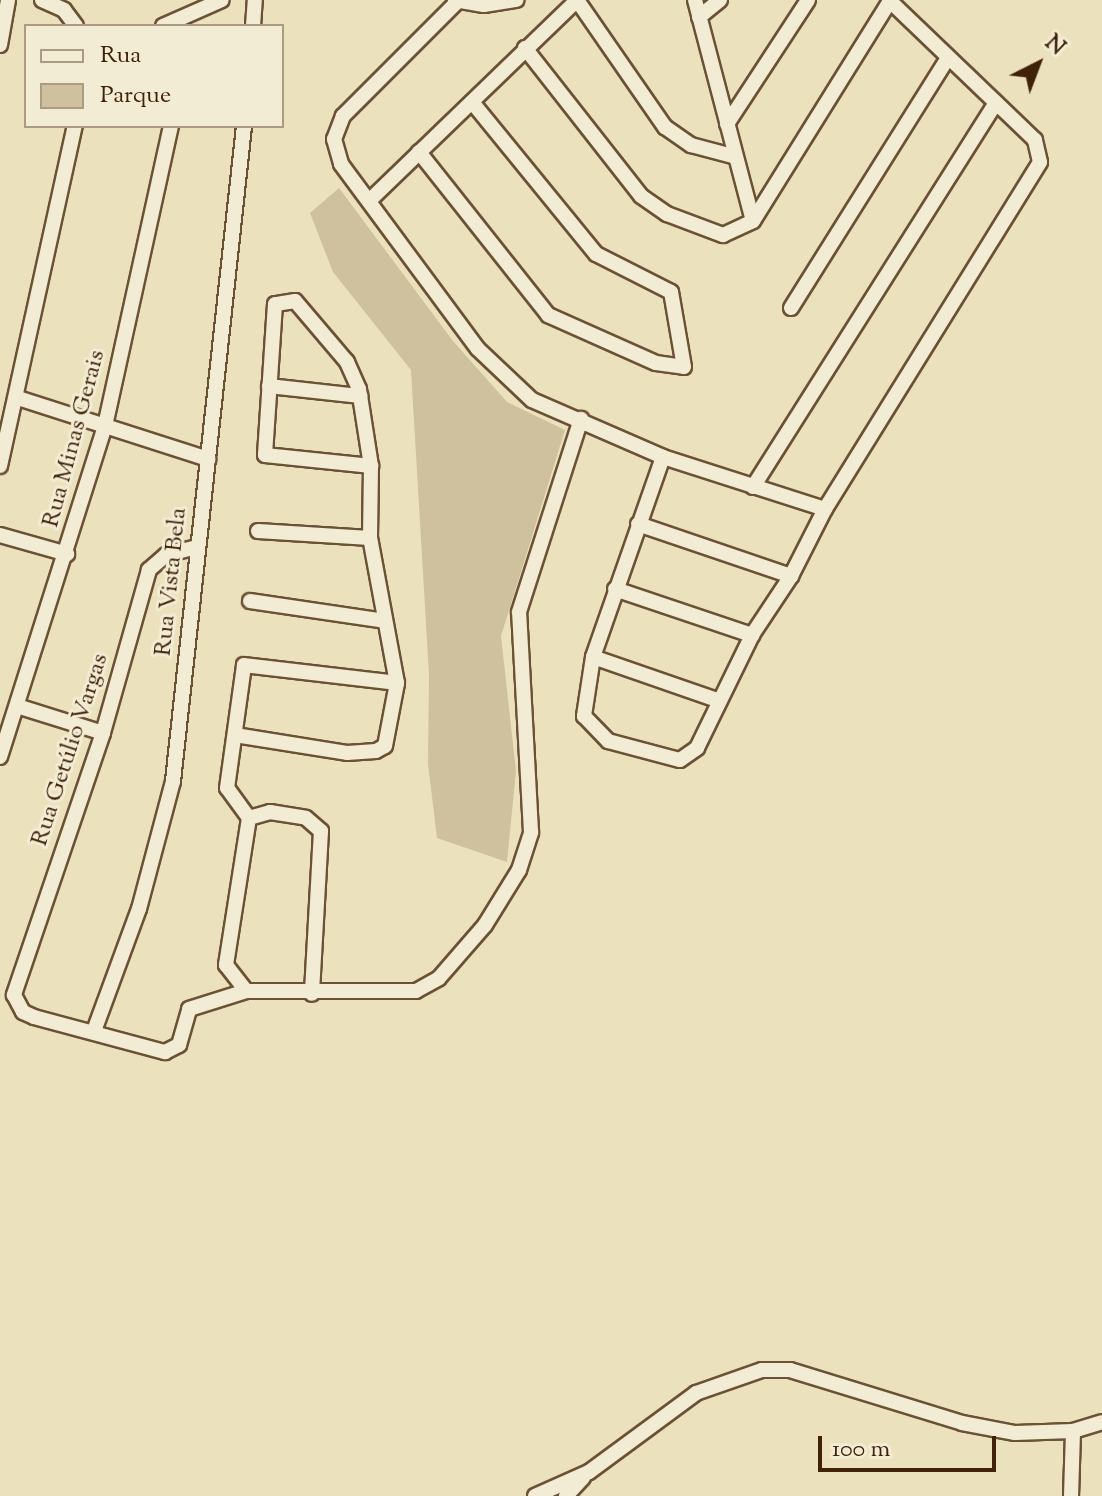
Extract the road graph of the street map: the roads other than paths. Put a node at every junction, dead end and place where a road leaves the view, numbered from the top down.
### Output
1 (8, 0) edge
2 (42, 0) edge
3 (222, 0) edge
4 (255, 0) edge
5 (456, 0) edge
6 (517, 0) edge
7 (577, 0) edge
8 (695, 0) edge
9 (720, 0) edge
10 (808, 0) edge
11 (889, 0) edge
12 (699, 17) junction
13 (192, 20) edge
14 (74, 24) edge
15 (253, 24) edge
16 (0, 45) edge
17 (525, 48) junction
18 (948, 58) junction
19 (472, 102) junction
20 (996, 103) junction
21 (727, 124) junction
22 (75, 128) edge
23 (171, 128) edge
24 (244, 128) edge
25 (419, 152) junction
26 (733, 156) junction
27 (370, 200) junction
28 (753, 221) junction
29 (791, 308) dead end
30 (269, 386) junction
31 (360, 396) junction
32 (18, 398) junction
33 (581, 419) junction
34 (105, 426) junction
35 (4, 435) edge
36 (663, 457) junction
37 (208, 459) junction
38 (0, 466) edge
39 (371, 466) junction
40 (753, 487) junction
41 (825, 509) junction
42 (638, 524) junction
43 (258, 531) dead end
44 (0, 535) edge
45 (370, 538) junction
46 (197, 547) junction
47 (67, 554) junction
48 (791, 576) junction
49 (615, 589) junction
50 (250, 601) dead end
51 (385, 621) junction
52 (752, 635) junction
53 (593, 657) junction
54 (397, 683) junction
55 (720, 701) junction
56 (17, 706) junction
57 (103, 733) junction
58 (235, 735) junction
59 (0, 757) edge
60 (249, 818) junction
61 (246, 991) junction
62 (312, 994) junction
63 (94, 1031) junction
64 (1102, 1422) edge
65 (1073, 1431) junction
66 (589, 1472) junction
67 (535, 1496) edge
68 (566, 1496) edge
69 (1071, 1496) edge

1 - 16 street
2 - 14 street
3 - 13 street
4 - 15 street
5 - 6 street
5 - 27 street
7 - 17 street
7 - 26 street
8 - 12 street
9 - 12 street
10 - 21 street
11 - 18 street
11 - 28 street
12 - 21 street
17 - 19 street
17 - 28 street
18 - 20 street
18 - 29 street
19 - 25 street
19 - 25 street
20 - 40 street
20 - 41 street
21 - 26 street
22 - 32 street
23 - 34 street, Rua Minas Gerais
24 - 37 street, Rua Vista Bela
25 - 27 street
26 - 28 street
27 - 33 street
30 - 31 street
30 - 31 street
30 - 39 street
31 - 39 street
32 - 34 street
32 - 35 street
33 - 36 street
33 - 62 street
34 - 37 street
34 - 47 street, Rua Minas Gerais
35 - 38 street
36 - 40 street
36 - 42 street
37 - 46 street, Rua Vista Bela
39 - 45 street
40 - 41 street
41 - 48 street
42 - 48 street
42 - 49 street
43 - 45 street
44 - 47 street
45 - 51 street
46 - 57 street, Rua Getúlio Vargas
46 - 63 street, Rua Vista Bela
47 - 56 street, Rua Minas Gerais
48 - 52 street
49 - 52 street
49 - 53 street
50 - 51 street
51 - 54 street
52 - 55 street
53 - 55 street
53 - 55 street
54 - 58 street
54 - 58 street
56 - 57 street
56 - 59 street, Rua Minas Gerais
57 - 63 street, Rua Getúlio Vargas
58 - 60 street
60 - 61 street
60 - 62 street
61 - 62 street
61 - 63 street
64 - 65 street
65 - 66 street
65 - 69 street
66 - 67 street
66 - 68 street

